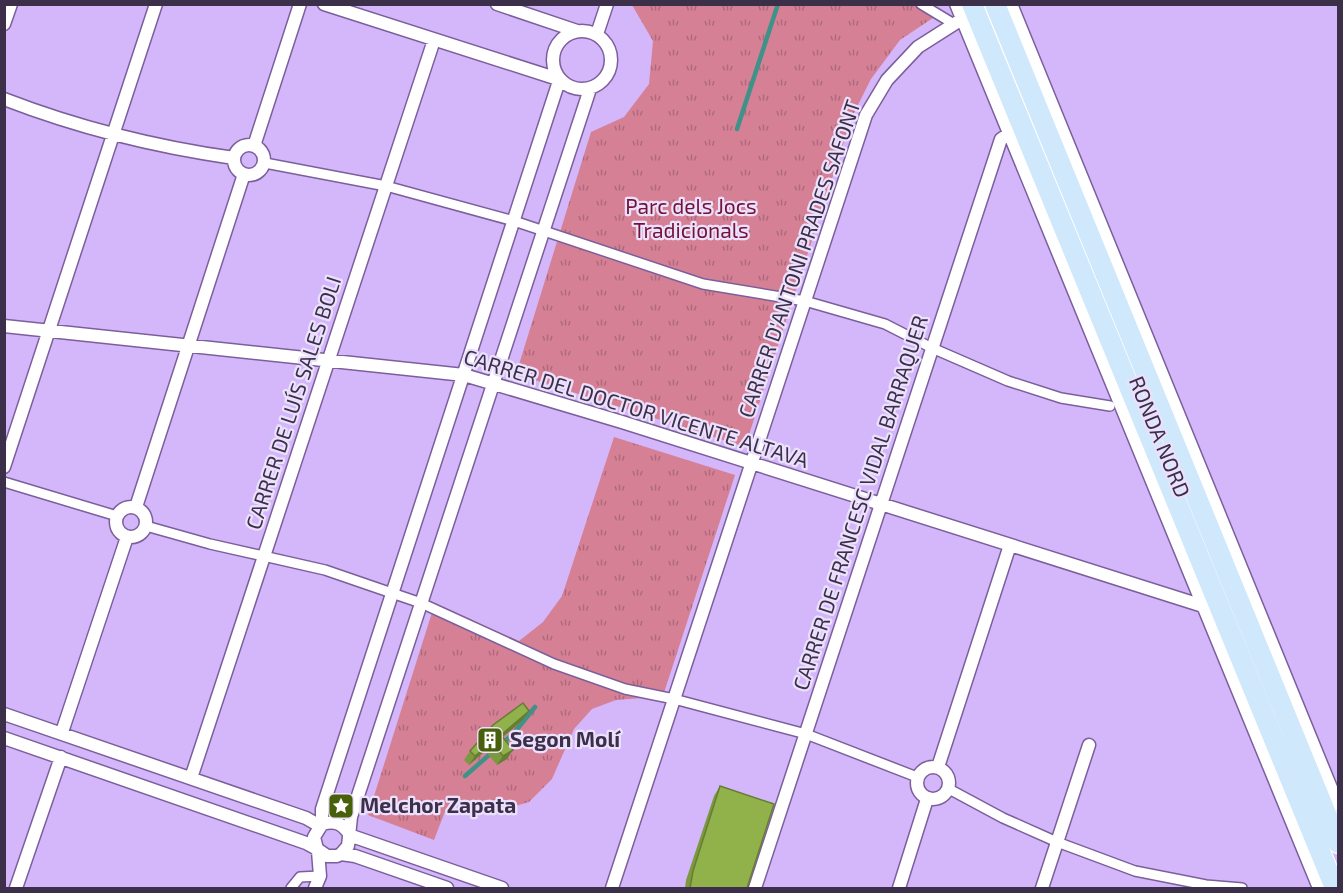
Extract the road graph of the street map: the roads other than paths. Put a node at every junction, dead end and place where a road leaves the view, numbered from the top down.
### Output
1 (11, 4) edge
2 (156, 4) edge
3 (300, 4) edge
4 (324, 4) edge
5 (497, 4) edge
6 (606, 4) edge
7 (921, 4) edge
8 (956, 4) edge
9 (995, 4) edge
10 (1011, 4) edge
11 (963, 16) edge
12 (4, 24) edge
13 (578, 31) junction
14 (597, 34) junction
15 (434, 40) junction
16 (559, 80) junction
17 (590, 89) junction
18 (4, 99) edge
19 (1009, 134) junction
20 (113, 135) junction
21 (254, 146) junction
22 (234, 158) junction
23 (265, 163) junction
24 (244, 174) junction
25 (386, 186) junction
26 (514, 221) junction
27 (544, 230) junction
28 (805, 300) junction
29 (4, 326) edge
30 (49, 330) junction
31 (189, 345) junction
32 (932, 348) junction
33 (328, 360) junction
34 (464, 375) junction
35 (494, 383) junction
36 (1110, 406) dead end
37 (752, 464) junction
38 (4, 467) edge
39 (4, 482) edge
40 (882, 505) junction
41 (136, 507) junction
42 (117, 516) junction
43 (146, 526) junction
44 (126, 537) junction
45 (1010, 545) junction
46 (264, 555) junction
47 (392, 593) junction
48 (421, 603) junction
49 (1203, 606) junction
50 (674, 699) junction
51 (4, 714) edge
52 (62, 732) junction
53 (806, 734) junction
54 (4, 738) edge
55 (1089, 745) dead end
56 (61, 757) junction
57 (938, 767) junction
58 (917, 777) junction
59 (191, 778) junction
60 (949, 789) junction
61 (927, 799) junction
62 (1338, 805) edge
63 (321, 825) junction
64 (349, 834) junction
65 (1057, 842) junction
66 (1338, 843) edge
67 (318, 850) junction
68 (339, 855) junction
69 (320, 876) junction
70 (16, 888) edge
71 (291, 888) edge
72 (315, 888) edge
73 (447, 888) edge
74 (502, 888) edge
75 (612, 888) edge
76 (755, 888) edge
77 (898, 888) edge
78 (1042, 888) edge
79 (1242, 888) edge
80 (1319, 888) edge
81 (1335, 888) edge

1 - 12 street
2 - 20 street
3 - 21 street
4 - 15 street
5 - 13 street
6 - 14 street
7 - 11 street
8 - 11 street, RONDA NORD
9 - 66 main road, RONDA NORD
10 - 62 street, RONDA NORD
11 - 19 street, RONDA NORD
11 - 28 street, CARRER D'ANTONI PRADES SAFONT
11 - 81 main road, RONDA NORD
13 - 14 street
13 - 16 street
14 - 17 street
15 - 16 street
15 - 25 street, CARRER DE LUÍS SALES BOLI
16 - 17 street
16 - 26 street
17 - 27 street
18 - 20 street
19 - 32 street, CARRER DE FRANCESC VIDAL BARRAQUER
19 - 49 street, RONDA NORD
20 - 22 street
20 - 30 street
21 - 22 street
21 - 23 street
22 - 24 street
23 - 24 street
23 - 25 street
24 - 31 street
25 - 26 street
25 - 33 street, CARRER DE LUÍS SALES BOLI
26 - 27 street
26 - 34 street
27 - 28 street
27 - 35 street
28 - 32 street
28 - 37 street, CARRER D'ANTONI PRADES SAFONT
29 - 30 street, CARRER DEL DOCTOR VICENTE ALTAVA
30 - 31 street, CARRER DEL DOCTOR VICENTE ALTAVA
30 - 38 street
31 - 33 street, CARRER DEL DOCTOR VICENTE ALTAVA
31 - 41 street
32 - 36 street
32 - 40 street, CARRER DE FRANCESC VIDAL BARRAQUER
33 - 34 street, CARRER DEL DOCTOR VICENTE ALTAVA
33 - 46 street, CARRER DE LUÍS SALES BOLI
34 - 35 street, CARRER DEL DOCTOR VICENTE ALTAVA
34 - 47 street
35 - 37 street, CARRER DEL DOCTOR VICENTE ALTAVA
35 - 48 street
37 - 40 street, CARRER DEL DOCTOR VICENTE ALTAVA
37 - 50 street, CARRER D'ANTONI PRADES SAFONT
39 - 42 street
40 - 45 street, CARRER DEL DOCTOR VICENTE ALTAVA
40 - 53 street, CARRER DE FRANCESC VIDAL BARRAQUER
41 - 42 street
41 - 43 street
42 - 44 street
43 - 44 street
43 - 46 street
44 - 52 street
45 - 49 street, CARRER DEL DOCTOR VICENTE ALTAVA
45 - 57 street
46 - 47 street
46 - 59 street, CARRER DE LUÍS SALES BOLI
47 - 48 street
47 - 63 street
48 - 50 street
48 - 64 street
49 - 80 street, RONDA NORD
50 - 53 street
50 - 75 street, CARRER D'ANTONI PRADES SAFONT
51 - 52 street
52 - 59 street
53 - 58 street
53 - 76 street, CARRER DE FRANCESC VIDAL BARRAQUER
54 - 56 street
55 - 65 street
56 - 67 street
56 - 70 street
57 - 58 street
57 - 60 street
58 - 61 street
59 - 63 street
60 - 61 street
60 - 65 street
61 - 77 street
63 - 64 street
63 - 67 street
64 - 68 street
64 - 74 street
65 - 78 street
65 - 79 street
67 - 68 street
67 - 69 street
68 - 69 street
68 - 73 street
69 - 71 street
69 - 72 street

